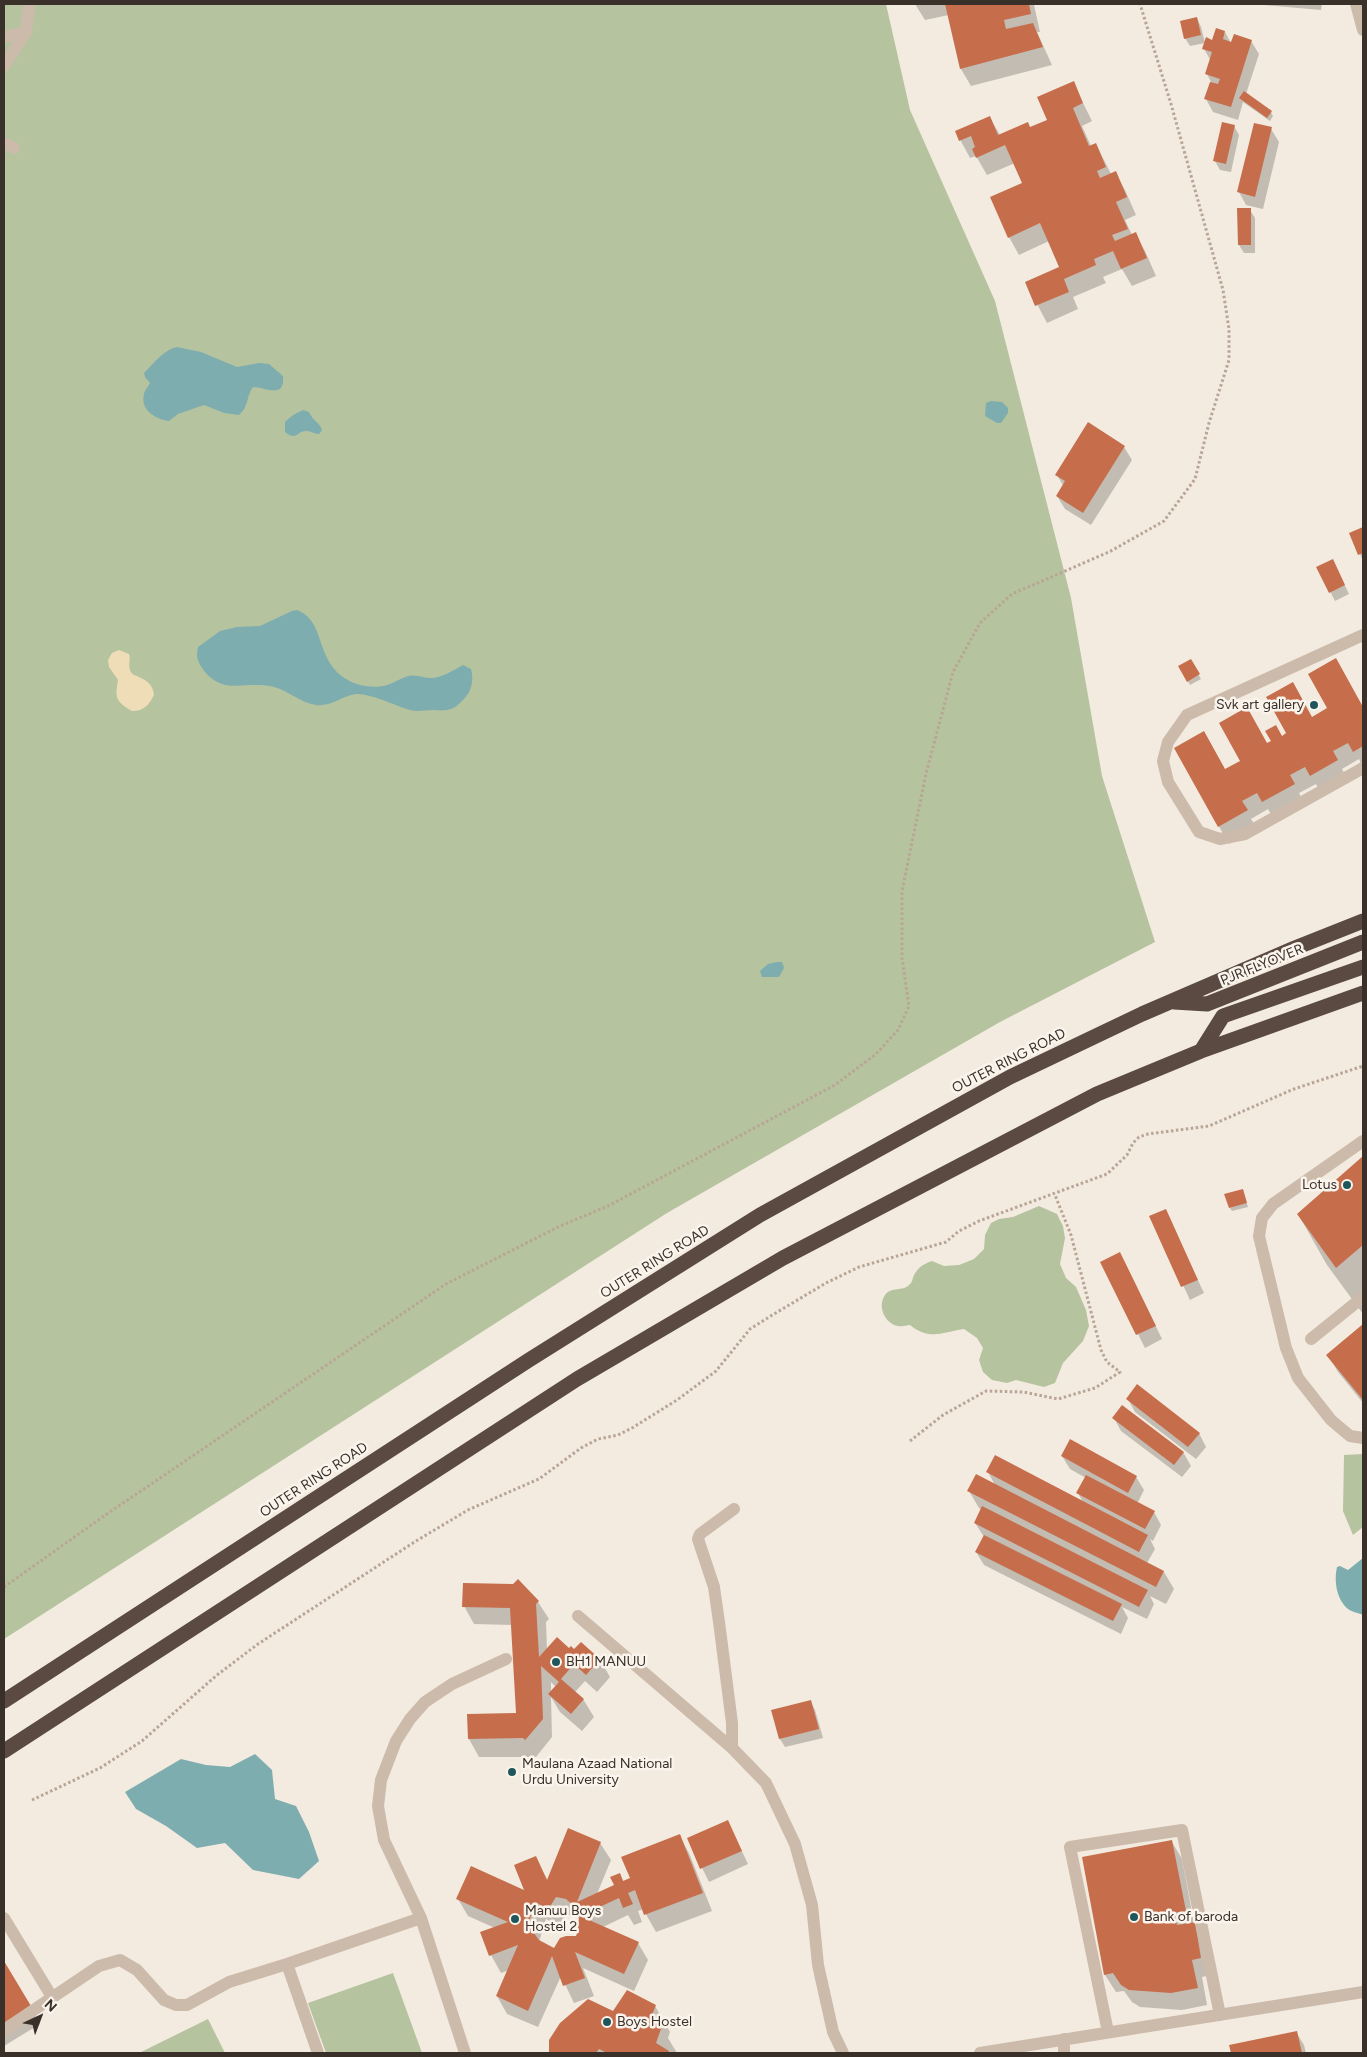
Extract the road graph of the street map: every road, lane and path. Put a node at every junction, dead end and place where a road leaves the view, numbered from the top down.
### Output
1 (29, 4) edge
2 (1140, 4) edge
3 (1356, 4) edge
4 (1363, 30) edge
5 (26, 32) junction
6 (4, 37) edge
7 (4, 66) edge
8 (1363, 635) edge
9 (1363, 768) edge
10 (1363, 921) edge
11 (1363, 942) edge
12 (1363, 967) edge
13 (1363, 993) edge
14 (1170, 1002) junction
15 (1201, 1052) junction
16 (1363, 1066) edge
17 (1363, 1141) edge
18 (1055, 1194) junction
19 (1363, 1298) edge
20 (1311, 1339) dead end
21 (1363, 1438) edge
22 (910, 1441) dead end
23 (734, 1509) dead end
24 (4, 1587) edge
25 (578, 1616) dead end
26 (506, 1659) dead end
27 (4, 1700) edge
28 (732, 1748) junction
29 (4, 1751) edge
30 (32, 1800) dead end
31 (4, 1918) edge
32 (420, 1918) junction
33 (287, 1964) junction
34 (1363, 1992) edge
35 (52, 1997) junction
36 (1220, 2015) junction
37 (4, 2030) edge
38 (1108, 2032) junction
39 (1064, 2039) junction
40 (318, 2053) edge
41 (465, 2053) edge
42 (843, 2053) edge
43 (980, 2053) edge
44 (1064, 2053) edge

1 - 5 street
2 - 24 path
3 - 4 street
5 - 6 street
5 - 7 street
8 - 9 street
10 - 14 highway, OUTER RING ROAD
11 - 14 highway, PJR FLYOVER
12 - 15 highway
13 - 15 highway
14 - 27 highway, OUTER RING ROAD
15 - 29 highway
16 - 18 path
17 - 21 street
18 - 22 path
18 - 30 path
19 - 20 street
23 - 28 street
25 - 28 street
26 - 32 street
28 - 42 street
31 - 35 street
32 - 33 street
32 - 41 street
33 - 35 street
33 - 40 street
34 - 36 street
35 - 37 street
36 - 38 street
36 - 38 street
38 - 39 street
39 - 43 street
39 - 44 street

